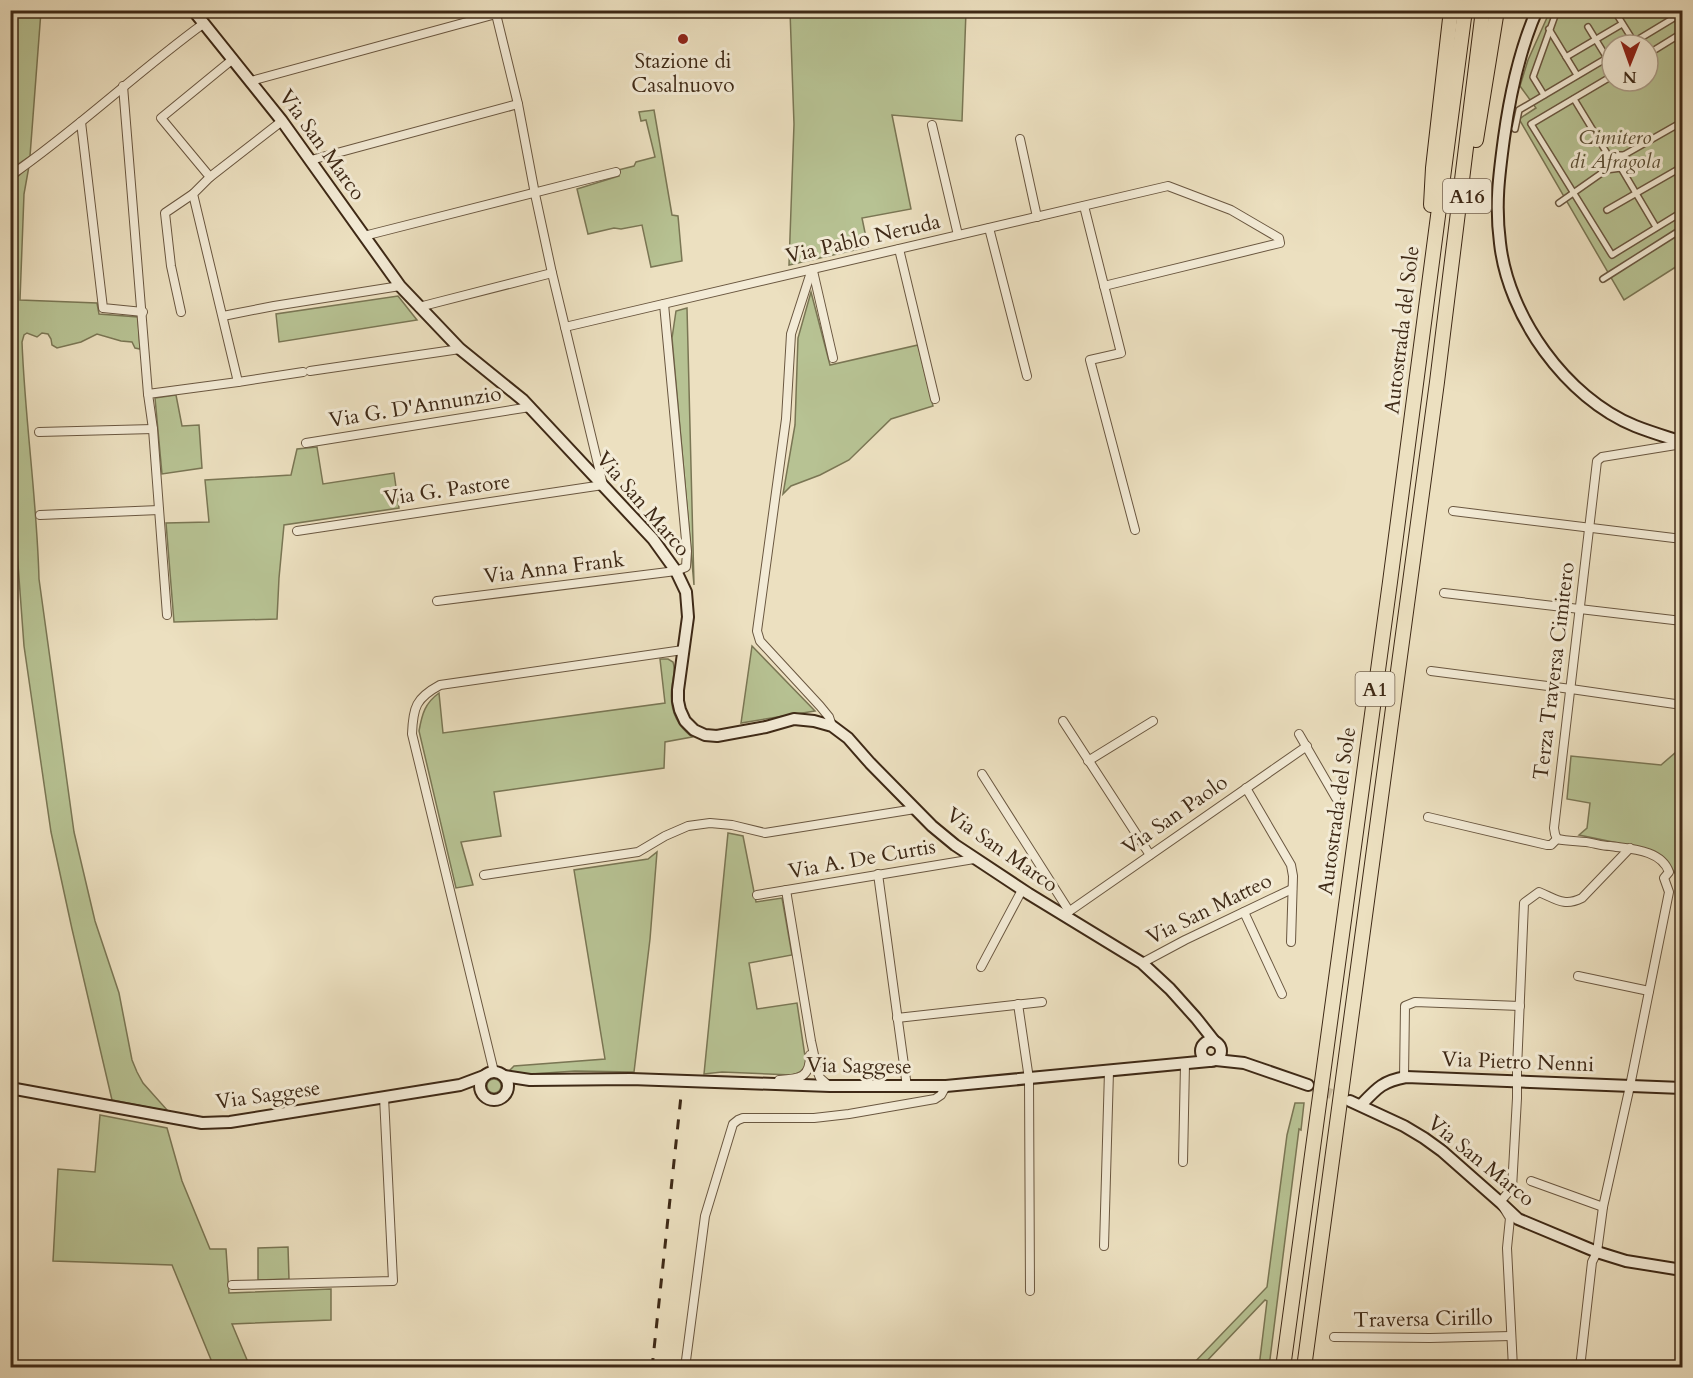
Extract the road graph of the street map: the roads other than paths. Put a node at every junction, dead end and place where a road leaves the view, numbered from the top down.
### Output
1 (1451, 10) edge
2 (1465, 10) edge
3 (1483, 10) edge
4 (1497, 10) edge
5 (1537, 10) edge
6 (1557, 10) edge
7 (1614, 10) edge
8 (194, 11) edge
9 (495, 12) edge
10 (1683, 13) edge
11 (203, 24) junction
12 (1622, 24) junction
13 (1588, 27) dead end
14 (1549, 29) junction
15 (1626, 33) edge
16 (1649, 33) edge
17 (1683, 33) edge
18 (1596, 40) junction
19 (1600, 45) edge
20 (1660, 47) edge
21 (1566, 57) junction
22 (233, 59) junction
23 (1600, 62) edge
24 (1577, 75) junction
25 (251, 81) junction
26 (1600, 83) edge
27 (123, 86) junction
28 (1544, 95) junction
29 (1574, 99) junction
30 (518, 104) junction
31 (282, 121) junction
32 (81, 122) junction
33 (1683, 122) edge
34 (932, 125) dead end
35 (1515, 129) dead end
36 (1020, 139) dead end
37 (1608, 155) junction
38 (1624, 155) junction
39 (311, 160) junction
40 (1683, 167) edge
41 (1621, 168) junction
42 (1606, 170) junction
43 (616, 172) dead end
44 (10, 176) edge
45 (210, 177) junction
46 (1573, 192) junction
47 (193, 194) junction
48 (535, 194) junction
49 (1636, 194) junction
50 (1558, 203) dead end
51 (1084, 206) junction
52 (1607, 210) dead end
53 (1683, 212) edge
54 (1037, 217) junction
55 (1656, 227) junction
56 (989, 228) junction
57 (1683, 229) edge
58 (958, 235) junction
59 (364, 236) junction
60 (899, 249) junction
61 (813, 269) junction
62 (552, 273) junction
63 (1603, 279) dead end
64 (1104, 285) junction
65 (400, 286) junction
66 (1428, 292) junction
67 (664, 304) junction
68 (418, 307) junction
69 (142, 312) junction
70 (181, 312) dead end
71 (223, 316) junction
72 (565, 327) junction
73 (460, 349) junction
74 (833, 358) dead end
75 (1027, 376) dead end
76 (238, 382) junction
77 (1437, 382) junction
78 (148, 394) junction
79 (935, 399) dead end
80 (530, 407) junction
81 (153, 429) junction
82 (39, 432) dead end
83 (306, 443) dead end
84 (1683, 443) edge
85 (603, 485) junction
86 (159, 510) junction
87 (1453, 511) dead end
88 (39, 515) dead end
89 (1589, 527) junction
90 (1135, 530) dead end
91 (297, 531) dead end
92 (1683, 539) edge
93 (676, 571) junction
94 (1444, 593) dead end
95 (437, 601) dead end
96 (1581, 608) junction
97 (167, 615) dead end
98 (1683, 621) edge
99 (683, 650) junction
100 (1431, 671) dead end
101 (1571, 689) junction
102 (1683, 705) edge
103 (1062, 721) dead end
104 (1153, 721) dead end
105 (832, 726) junction
106 (1299, 734) dead end
107 (1307, 746) junction
108 (1088, 761) junction
109 (982, 774) dead end
110 (1246, 788) junction
111 (1336, 798) dead end
112 (915, 809) junction
113 (1428, 817) dead end
114 (1557, 839) junction
115 (1630, 848) junction
116 (1150, 855) junction
117 (974, 859) junction
118 (878, 874) junction
119 (484, 875) dead end
120 (1292, 889) junction
121 (786, 890) junction
122 (1022, 890) junction
123 (757, 895) dead end
124 (1244, 912) junction
125 (1066, 913) junction
126 (1291, 942) dead end
127 (1142, 963) junction
128 (981, 967) dead end
129 (1578, 976) dead end
130 (1649, 991) junction
131 (1282, 994) dead end
132 (1042, 1002) dead end
133 (1018, 1004) junction
134 (1520, 1006) junction
135 (897, 1018) junction
136 (1196, 1018) junction
137 (811, 1041) junction
138 (1216, 1043) junction
139 (1208, 1055) junction
140 (1186, 1063) junction
141 (1244, 1063) junction
142 (1109, 1071) junction
143 (494, 1075) junction
144 (1404, 1078) junction
145 (1029, 1079) junction
146 (530, 1080) junction
147 (710, 1082) junction
148 (1517, 1083) junction
149 (460, 1084) junction
150 (1308, 1085) tunnel mouth
151 (830, 1086) junction
152 (946, 1086) junction
153 (1630, 1086) junction
154 (907, 1087) junction
155 (10, 1088) edge
156 (1683, 1088) edge
157 (481, 1091) junction
158 (504, 1096) junction
159 (384, 1097) junction
160 (1356, 1103) joint
161 (1183, 1162) dead end
162 (1531, 1181) dead end
163 (1502, 1199) junction
164 (1603, 1207) junction
165 (1104, 1246) dead end
166 (1597, 1252) junction
167 (1683, 1270) edge
168 (232, 1285) dead end
169 (1030, 1291) dead end
170 (1511, 1336) junction
171 (1334, 1337) dead end
172 (685, 1368) edge
173 (1283, 1368) edge
174 (1304, 1368) edge
175 (1513, 1368) edge
176 (1580, 1368) edge

1 - 66 highway
2 - 66 highway, Autostrada del Sole / A1
3 - 77 highway, Autostrada del Sole / A1
4 - 77 highway, A16
5 - 84 main road
6 - 14 street
7 - 12 street
8 - 11 main road, Via San Marco
9 - 25 street
9 - 30 street
10 - 16 street
11 - 22 main road, Via San Marco
11 - 27 street
12 - 15 street
12 - 18 street
13 - 18 street
14 - 21 street
14 - 28 street
17 - 20 street
18 - 19 street
18 - 21 street
21 - 24 street
22 - 25 main road, Via San Marco
22 - 45 street
23 - 24 street
24 - 28 street
25 - 31 main road, Via San Marco
26 - 29 street
27 - 32 street
27 - 69 street
28 - 35 street
29 - 37 street
29 - 46 street
30 - 39 street
30 - 48 street
31 - 39 main road, Via San Marco
31 - 45 street
32 - 44 street
32 - 69 street
33 - 38 street
34 - 58 street
36 - 54 street
37 - 38 street
37 - 42 street
38 - 41 street
39 - 59 main road, Via San Marco
40 - 49 street
41 - 42 street
41 - 49 street
42 - 46 street
43 - 48 street
45 - 47 street
46 - 50 street
46 - 55 street
47 - 70 street
47 - 71 street
48 - 59 street
48 - 62 street
49 - 52 street
49 - 55 street
51 - 54 street, Via Pablo Neruda
51 - 64 street
51 - 64 street, Via Pablo Neruda
53 - 55 street
54 - 56 street, Via Pablo Neruda
56 - 58 street, Via Pablo Neruda
56 - 75 street
57 - 63 street
58 - 60 street, Via Pablo Neruda
59 - 65 main road, Via San Marco
60 - 61 street, Via Pablo Neruda
60 - 79 street
61 - 67 street, Via Pablo Neruda
61 - 74 street
61 - 105 street
62 - 68 street
62 - 72 street
64 - 90 street
65 - 68 main road, Via San Marco
65 - 71 street
66 - 173 highway, Autostrada del Sole / A1
67 - 72 street, Via Pablo Neruda
67 - 93 street
68 - 73 main road, Via San Marco
69 - 78 street
71 - 76 street
72 - 85 street
73 - 76 street
73 - 80 main road, Via San Marco
76 - 78 street
77 - 174 highway, Autostrada del Sole / A1
78 - 81 street
80 - 83 street, Via G. D'Annunzio
80 - 85 main road, Via San Marco
81 - 82 street
81 - 86 street
84 - 89 street, Terza Traversa Cimitero
85 - 91 street, Via G. Pastore
85 - 93 main road, Via San Marco
86 - 88 street
86 - 97 street
87 - 89 street
89 - 92 street
89 - 96 street, Terza Traversa Cimitero
93 - 95 street, Via Anna Frank
93 - 99 main road, Via San Marco
94 - 96 street
96 - 98 street
96 - 101 street, Terza Traversa Cimitero
99 - 105 main road, Via San Marco
99 - 143 street
100 - 101 street
101 - 102 street
101 - 114 street, Terza Traversa Cimitero
103 - 108 street
104 - 108 street
105 - 112 main road, Via San Marco
106 - 107 street
107 - 110 street, Via San Paolo
107 - 111 street
108 - 116 street
109 - 125 street
110 - 116 street, Via San Paolo
110 - 120 street
112 - 117 main road, Via San Marco
112 - 119 street
113 - 114 street
114 - 115 street
115 - 130 street
115 - 134 street
116 - 125 street, Via San Paolo
117 - 118 street, Via A. De Curtis
117 - 122 main road, Via San Marco
118 - 121 street, Via A. De Curtis
118 - 135 street
120 - 124 street, Via San Matteo
120 - 126 street
121 - 123 street, Via A. De Curtis
121 - 137 street
122 - 125 main road, Via San Marco
122 - 128 street
124 - 127 street, Via San Matteo
124 - 131 street
125 - 127 main road, Via San Marco
127 - 136 main road, Via San Marco
129 - 130 street
130 - 153 street
132 - 133 street
133 - 135 street
133 - 145 street
134 - 144 street
134 - 148 street
135 - 154 street
136 - 138 main road, Via San Marco
136 - 139 main road, Via San Marco
137 - 147 street
137 - 151 street
138 - 139 main road
138 - 139 main road
138 - 141 main road, Via San Marco
139 - 140 main road, Via Saggese
139 - 141 main road
140 - 142 main road, Via Saggese
140 - 161 street
141 - 150 main road
142 - 145 main road, Via Saggese
142 - 165 street
143 - 146 main road, Via Saggese
143 - 149 main road, Via Saggese
143 - 157 main road
143 - 158 main road
144 - 148 main road, Via Pietro Nenni
144 - 160 main road, Via Pietro Nenni
145 - 152 main road, Via Saggese
145 - 169 street
146 - 147 main road, Via Saggese
146 - 158 main road
147 - 151 main road, Via Saggese
148 - 153 main road, Via Pietro Nenni
148 - 163 street
149 - 157 main road
149 - 159 main road, Via Saggese
151 - 154 main road, Via Saggese
152 - 154 main road, Via Saggese
152 - 172 street
153 - 156 main road, Via Pietro Nenni
153 - 164 street
155 - 159 main road, Via Saggese
157 - 158 main road
159 - 168 street
160 - 163 main road, Via San Marco
162 - 164 street
163 - 166 main road, Via San Marco
163 - 170 street
164 - 166 street
166 - 167 main road, Via San Marco
166 - 176 street
170 - 171 street, Traversa Cirillo
170 - 175 street

